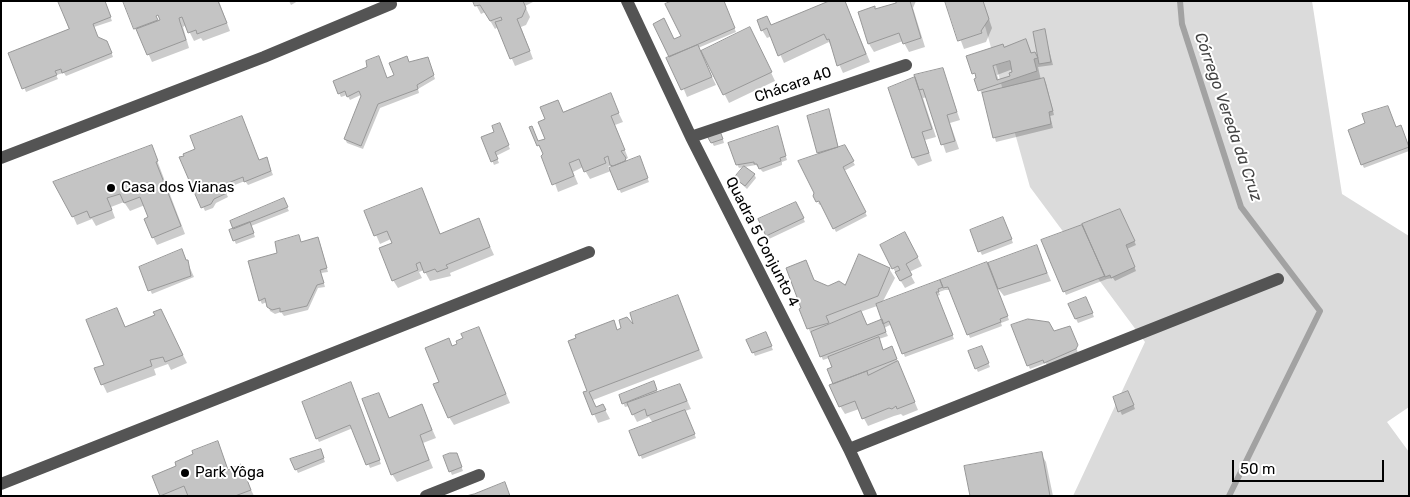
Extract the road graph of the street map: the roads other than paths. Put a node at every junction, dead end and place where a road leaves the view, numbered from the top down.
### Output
1 (627, 1) edge
2 (391, 4) dead end
3 (906, 65) dead end
4 (691, 137) junction
5 (1, 158) edge
6 (589, 252) dead end
7 (1278, 280) dead end
8 (849, 449) junction
9 (479, 475) dead end
10 (1, 484) edge
11 (426, 496) edge
12 (871, 496) edge

1 - 4 street, Quadra 5 Conjunto 4
2 - 5 street
3 - 4 street, Chácara 40
4 - 8 street, Quadra 5 Conjunto 4
6 - 10 street
7 - 8 street
8 - 12 street, Quadra 5 Conjunto 4
9 - 11 street

